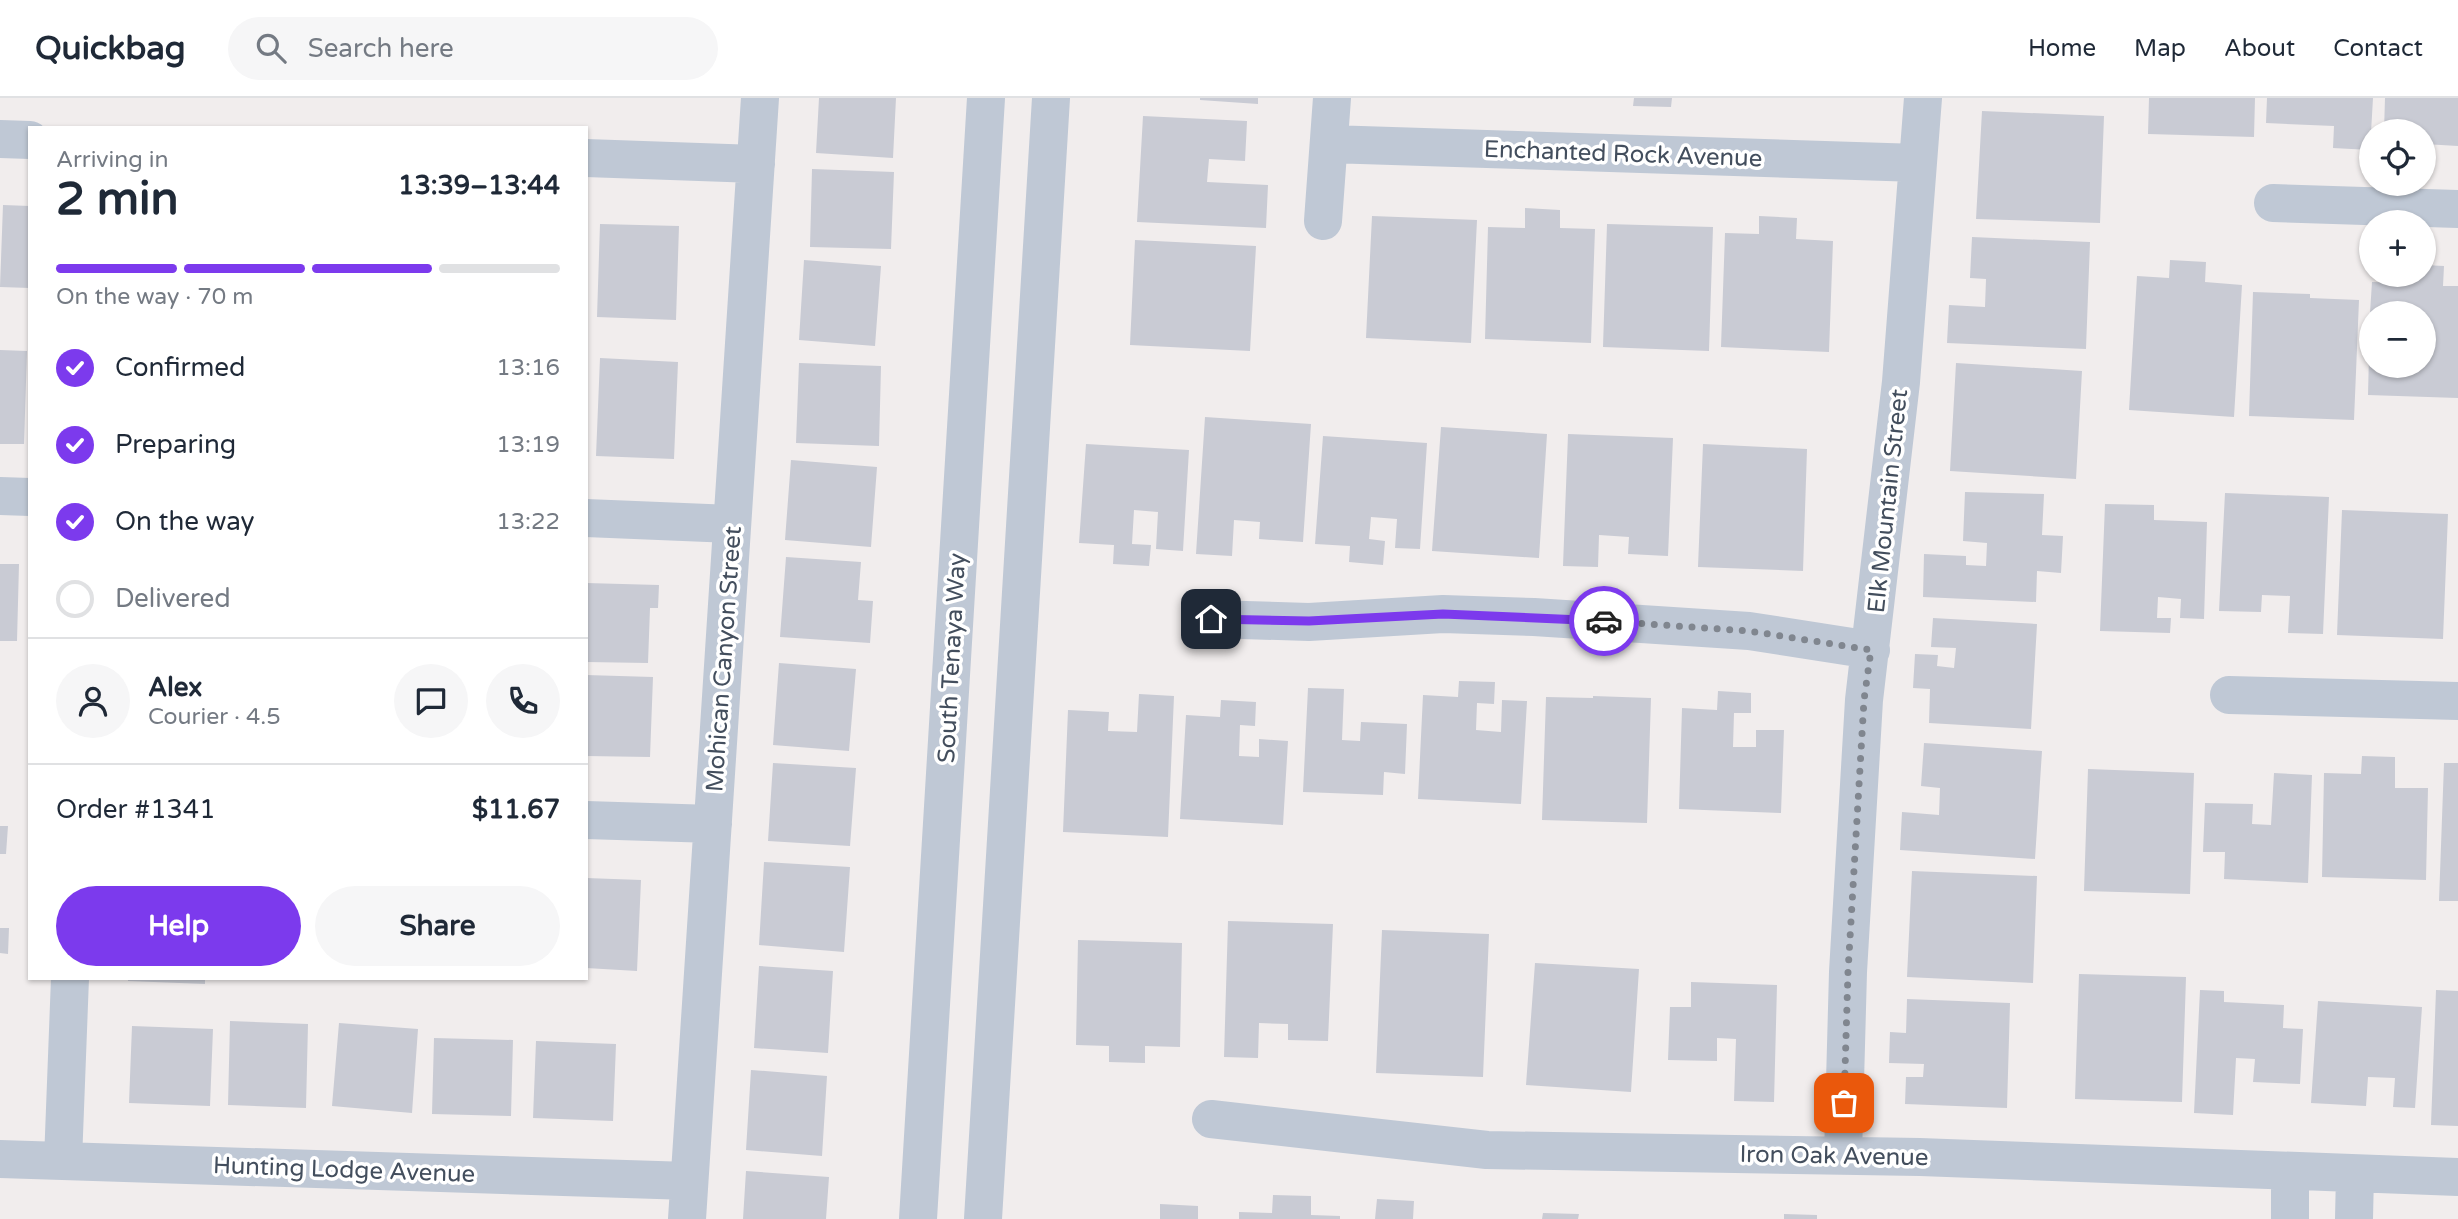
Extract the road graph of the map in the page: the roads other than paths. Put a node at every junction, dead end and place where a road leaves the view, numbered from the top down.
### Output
1 (760, 98) edge
2 (986, 98) edge
3 (1051, 98) edge
4 (1332, 98) edge
5 (1923, 98) edge
6 (0, 139) edge
7 (28, 140) edge
8 (1329, 144) junction
9 (588, 158) edge
10 (1918, 163) junction
11 (756, 164) junction
12 (2273, 203) dead end
13 (2458, 209) edge
14 (1323, 221) dead end
15 (0, 496) edge
16 (28, 496) edge
17 (588, 518) edge
18 (732, 524) junction
19 (1211, 619) dead end
20 (1871, 650) junction
21 (2230, 695) dead end
22 (2458, 701) edge
23 (588, 820) edge
24 (713, 824) junction
25 (70, 980) edge
26 (1212, 1119) dead end
27 (1843, 1155) junction
28 (0, 1159) edge
29 (63, 1161) junction
30 (2290, 1171) junction
31 (2355, 1174) junction
32 (2458, 1177) edge
33 (689, 1181) junction
34 (687, 1219) edge
35 (918, 1219) edge
36 (983, 1219) edge
37 (2290, 1219) edge
38 (2354, 1219) edge

1 - 11 street, Mohican Canyon Street
2 - 35 street, South Tenaya Way
3 - 36 street
4 - 8 street
5 - 10 street, Elk Mountain Street
6 - 7 street
8 - 10 street, Enchanted Rock Avenue
8 - 14 street
9 - 11 street
10 - 20 street, Elk Mountain Street
11 - 18 street, Mohican Canyon Street
12 - 13 street
15 - 16 street
17 - 18 street
18 - 24 street, Mohican Canyon Street
19 - 20 street
20 - 27 street, Elk Mountain Street
21 - 22 street
23 - 24 street
24 - 33 street, Mohican Canyon Street
25 - 29 street
26 - 27 street, Iron Oak Avenue
27 - 30 street, Iron Oak Avenue
28 - 29 street, Hunting Lodge Avenue
29 - 33 street, Hunting Lodge Avenue
30 - 31 street, Iron Oak Avenue
30 - 37 street
31 - 32 street, Iron Oak Avenue
31 - 38 street
33 - 34 street, Mohican Canyon Street

